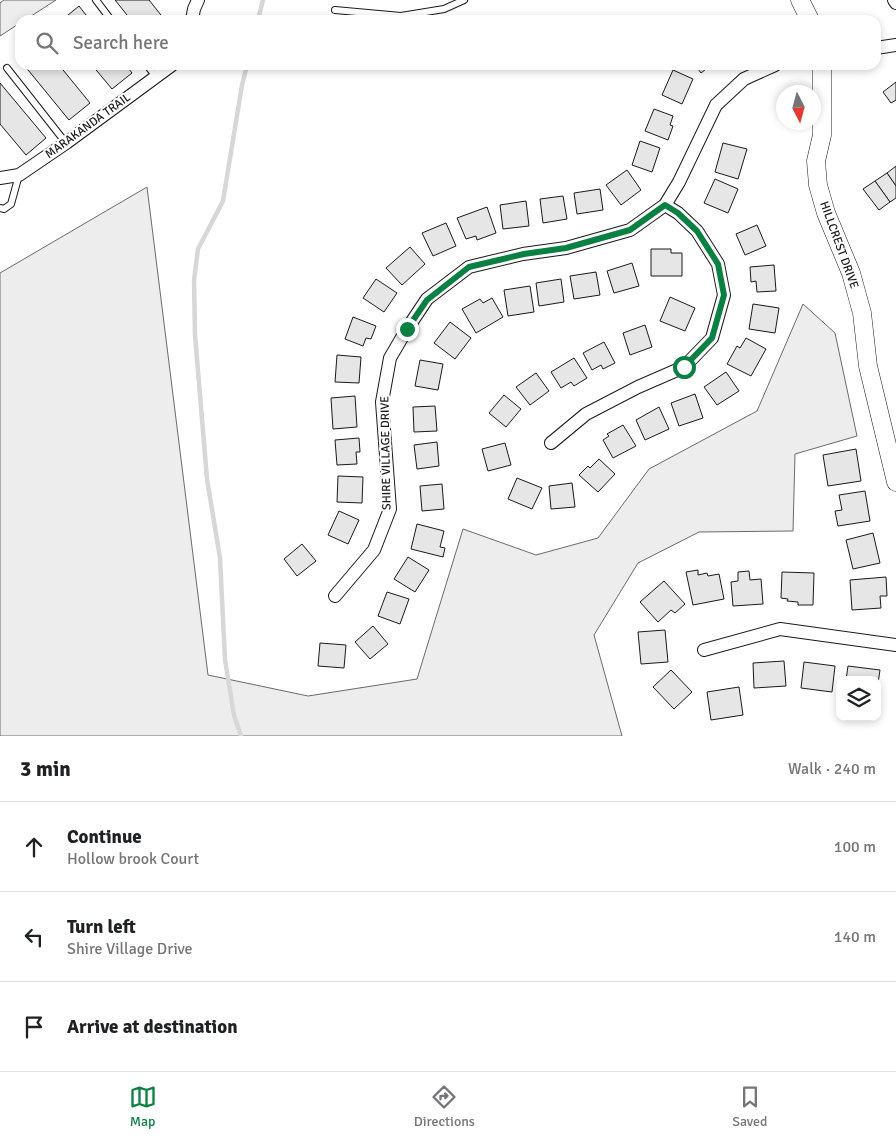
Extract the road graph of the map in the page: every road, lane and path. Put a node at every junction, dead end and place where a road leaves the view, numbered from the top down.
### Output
1 (96, 0) edge
2 (198, 0) edge
3 (464, 0) edge
4 (800, 0) edge
5 (335, 10) dead end
6 (108, 15) edge
7 (193, 15) edge
8 (390, 15) edge
9 (407, 15) edge
10 (808, 15) edge
11 (896, 45) edge
12 (881, 47) edge
13 (7, 68) dead end
14 (151, 70) edge
15 (165, 70) edge
16 (765, 70) edge
17 (822, 70) edge
18 (156, 77) junction
19 (66, 143) junction
20 (19, 175) junction
21 (0, 178) edge
22 (665, 205) junction
23 (0, 208) edge
24 (551, 443) dead end
25 (896, 482) edge
26 (335, 596) dead end
27 (896, 645) edge
28 (704, 650) dead end

1 - 6 lane
2 - 7 street
3 - 9 lane
4 - 10 street
5 - 8 lane
11 - 12 street
13 - 19 lane
14 - 18 lane
15 - 18 street, MARAKANDA TRAIL
16 - 22 street, SHIRE VILLAGE DRIVE
17 - 25 street, HILLCREST DRIVE
18 - 19 street, MARAKANDA TRAIL
19 - 20 street, MARAKANDA TRAIL
20 - 21 street, MARAKANDA TRAIL
20 - 23 lane
22 - 24 street
22 - 26 street, SHIRE VILLAGE DRIVE
27 - 28 street

